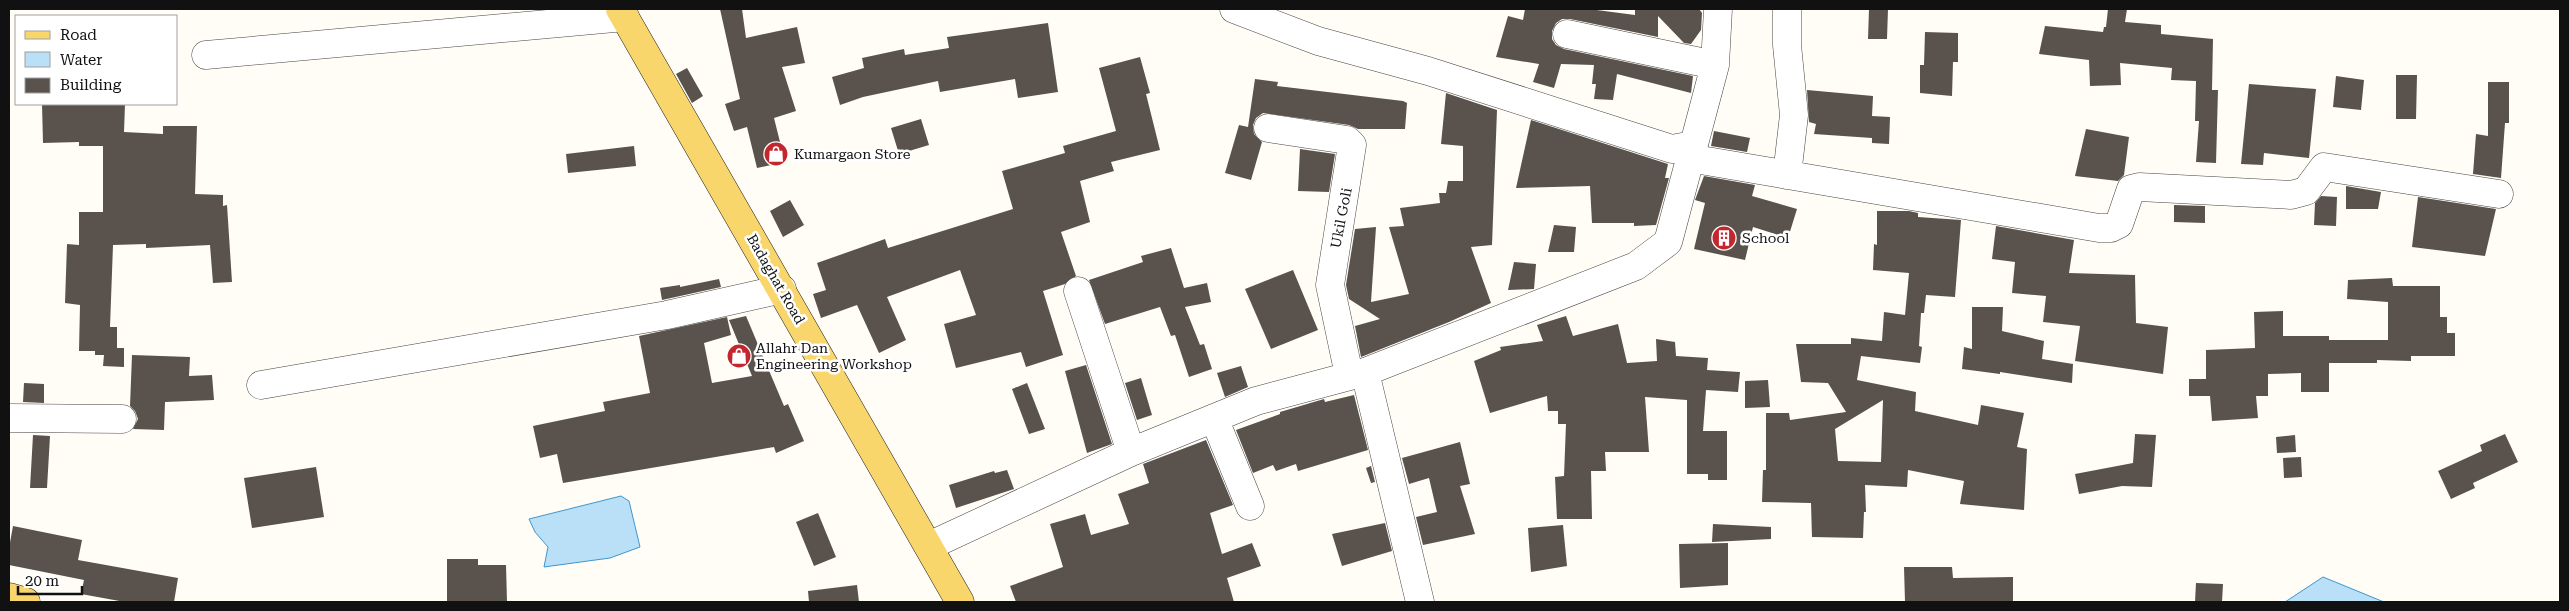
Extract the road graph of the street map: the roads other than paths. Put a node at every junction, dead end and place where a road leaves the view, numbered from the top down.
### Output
1 (1234, 9) edge
2 (1718, 9) edge
3 (1787, 9) edge
4 (622, 13) edge
5 (1567, 34) dead end
6 (206, 55) dead end
7 (1715, 65) junction
8 (1268, 128) dead end
9 (1691, 151) junction
10 (1787, 175) junction
11 (2499, 194) dead end
12 (782, 289) junction
13 (1078, 291) dead end
14 (1357, 374) junction
15 (261, 385) dead end
16 (9, 418) edge
17 (1214, 418) junction
18 (122, 419) dead end
19 (1131, 452) junction
20 (1250, 506) dead end
21 (929, 546) junction
22 (9, 597) edge
23 (26, 602) edge
24 (960, 602) edge
25 (1420, 602) edge

1 - 9 street
2 - 7 street
3 - 10 street
4 - 6 street
4 - 12 main road, Badaghat Road
5 - 7 street
7 - 9 street
8 - 14 street, Ukil Goli
9 - 10 street
9 - 14 street
10 - 11 street
12 - 15 street
12 - 21 main road, Badaghat Road
13 - 19 street
14 - 17 street
14 - 25 street
16 - 18 street
17 - 19 street
17 - 20 street
19 - 21 street
21 - 24 main road, Badaghat Road
22 - 23 main road

